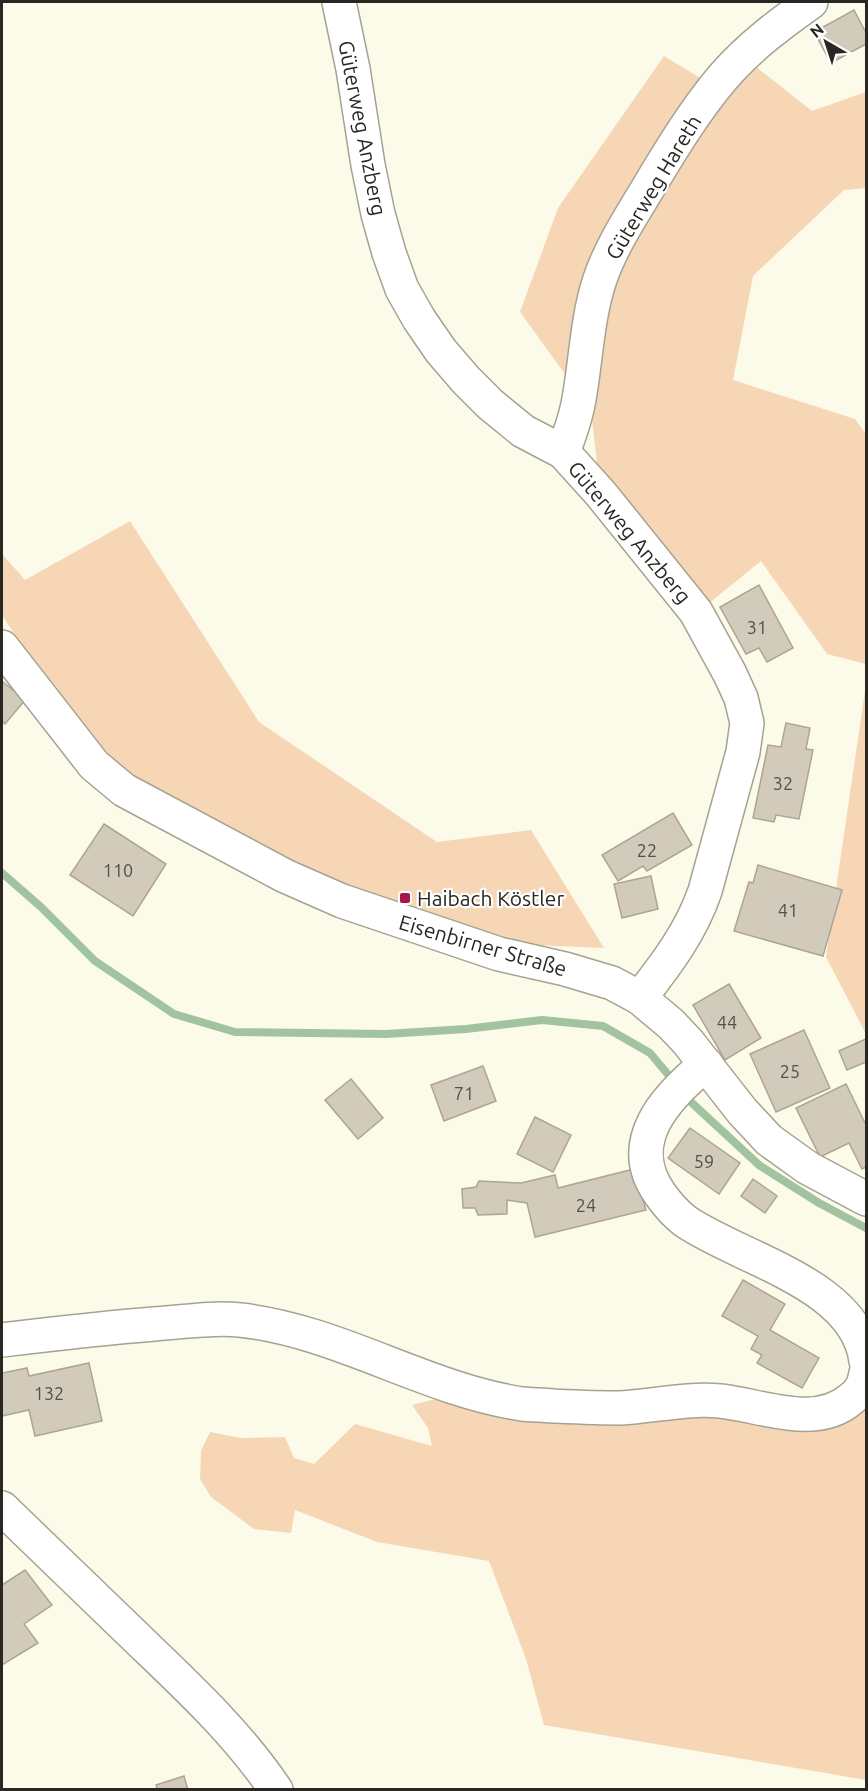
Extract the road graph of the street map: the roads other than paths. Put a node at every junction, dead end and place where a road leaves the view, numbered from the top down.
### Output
1 (339, 2) edge
2 (811, 2) edge
3 (563, 452) junction
4 (2, 647) edge
5 (640, 998) junction
6 (689, 1079) junction
7 (867, 1199) edge
8 (2, 1340) edge
9 (865, 1380) edge
10 (2, 1508) edge
11 (276, 1790) edge

1 - 3 street, Güterweg Anzberg
2 - 3 street, Güterweg Hareth
3 - 5 street, Güterweg Anzberg
4 - 5 street, Eisenbirner Straße
5 - 6 street, Eisenbirner Straße
6 - 7 street, Eisenbirner Straße
6 - 9 street
8 - 9 street
10 - 11 street

